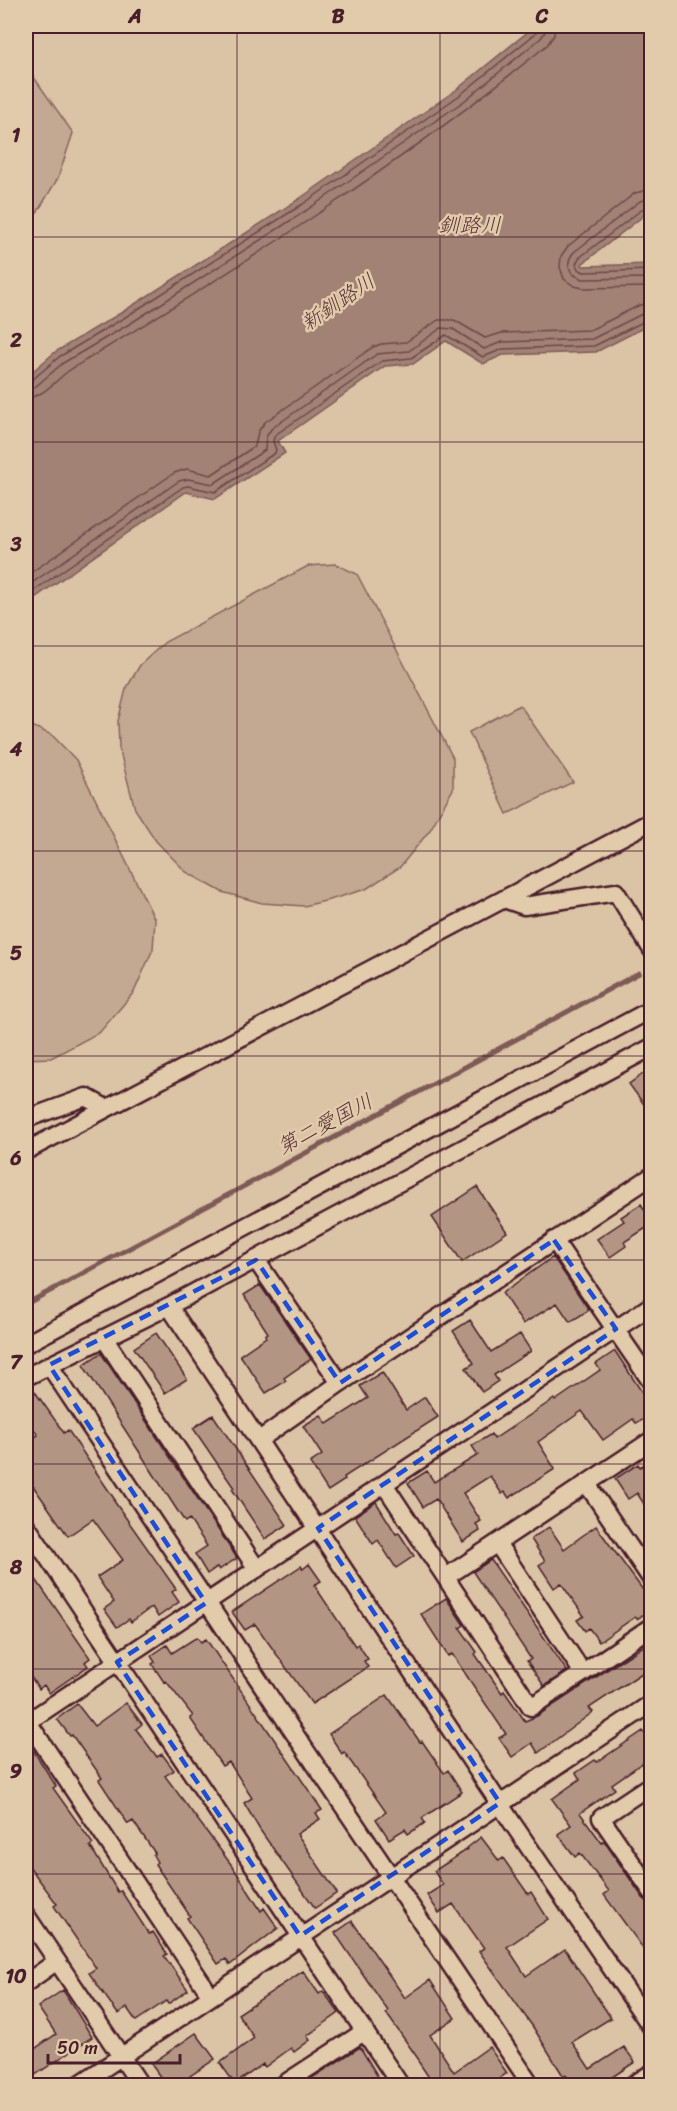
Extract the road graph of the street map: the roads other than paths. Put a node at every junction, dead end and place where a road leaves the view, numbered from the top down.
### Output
1 (651, 820) edge
2 (504, 899) junction
3 (651, 950) edge
4 (651, 1009) edge
5 (651, 1047) edge
6 (106, 1108) junction
7 (26, 1119) edge
8 (26, 1151) edge
9 (651, 1176) edge
10 (554, 1240) junction
11 (256, 1260) junction
12 (651, 1305) edge
13 (169, 1306) junction
14 (616, 1329) junction
15 (104, 1338) junction
16 (26, 1344) edge
17 (49, 1365) junction
18 (26, 1377) edge
19 (340, 1383) junction
20 (651, 1383) edge
21 (259, 1440) junction
22 (651, 1440) edge
23 (384, 1484) junction
24 (587, 1484) junction
25 (26, 1525) edge
26 (318, 1528) junction
27 (497, 1543) junction
28 (257, 1569) junction
29 (446, 1577) junction
30 (651, 1580) edge
31 (206, 1603) junction
32 (651, 1626) edge
33 (117, 1662) junction
34 (583, 1673) junction
35 (651, 1703) edge
36 (26, 1722) edge
37 (651, 1784) edge
38 (500, 1803) junction
39 (390, 1876) junction
40 (651, 1892) edge
41 (26, 1915) edge
42 (300, 1936) junction
43 (57, 1962) junction
44 (26, 1983) edge
45 (211, 1996) junction
46 (651, 2028) edge
47 (365, 2031) junction
48 (120, 2056) junction
49 (651, 2073) edge
50 (76, 2085) edge
51 (141, 2085) edge
52 (280, 2085) edge
53 (401, 2085) edge
54 (532, 2085) edge
55 (631, 2085) edge

1 - 2 street
2 - 3 street
2 - 6 street
4 - 16 street
5 - 11 street
6 - 7 street
6 - 8 street
9 - 10 street
10 - 14 street
10 - 19 street
11 - 13 street
11 - 19 street
12 - 14 street
13 - 15 street
13 - 21 street
14 - 20 street
14 - 23 street
15 - 17 street
15 - 28 street
17 - 18 street
17 - 31 street
19 - 21 street
21 - 26 street
22 - 24 street
23 - 26 street
23 - 29 street
24 - 27 street
24 - 30 street
25 - 33 street
26 - 28 street
26 - 38 street
27 - 29 street
27 - 34 street
28 - 31 street
29 - 34 street
31 - 33 street
31 - 39 street
32 - 34 street
33 - 36 street
33 - 42 street
35 - 38 street
36 - 45 street
37 - 40 street
38 - 39 street
38 - 46 street
39 - 42 street
39 - 54 street
41 - 43 street
42 - 45 street
42 - 47 street
43 - 44 street
43 - 48 street
45 - 48 street
47 - 52 street
47 - 53 street
48 - 50 street
48 - 51 street
49 - 55 street

